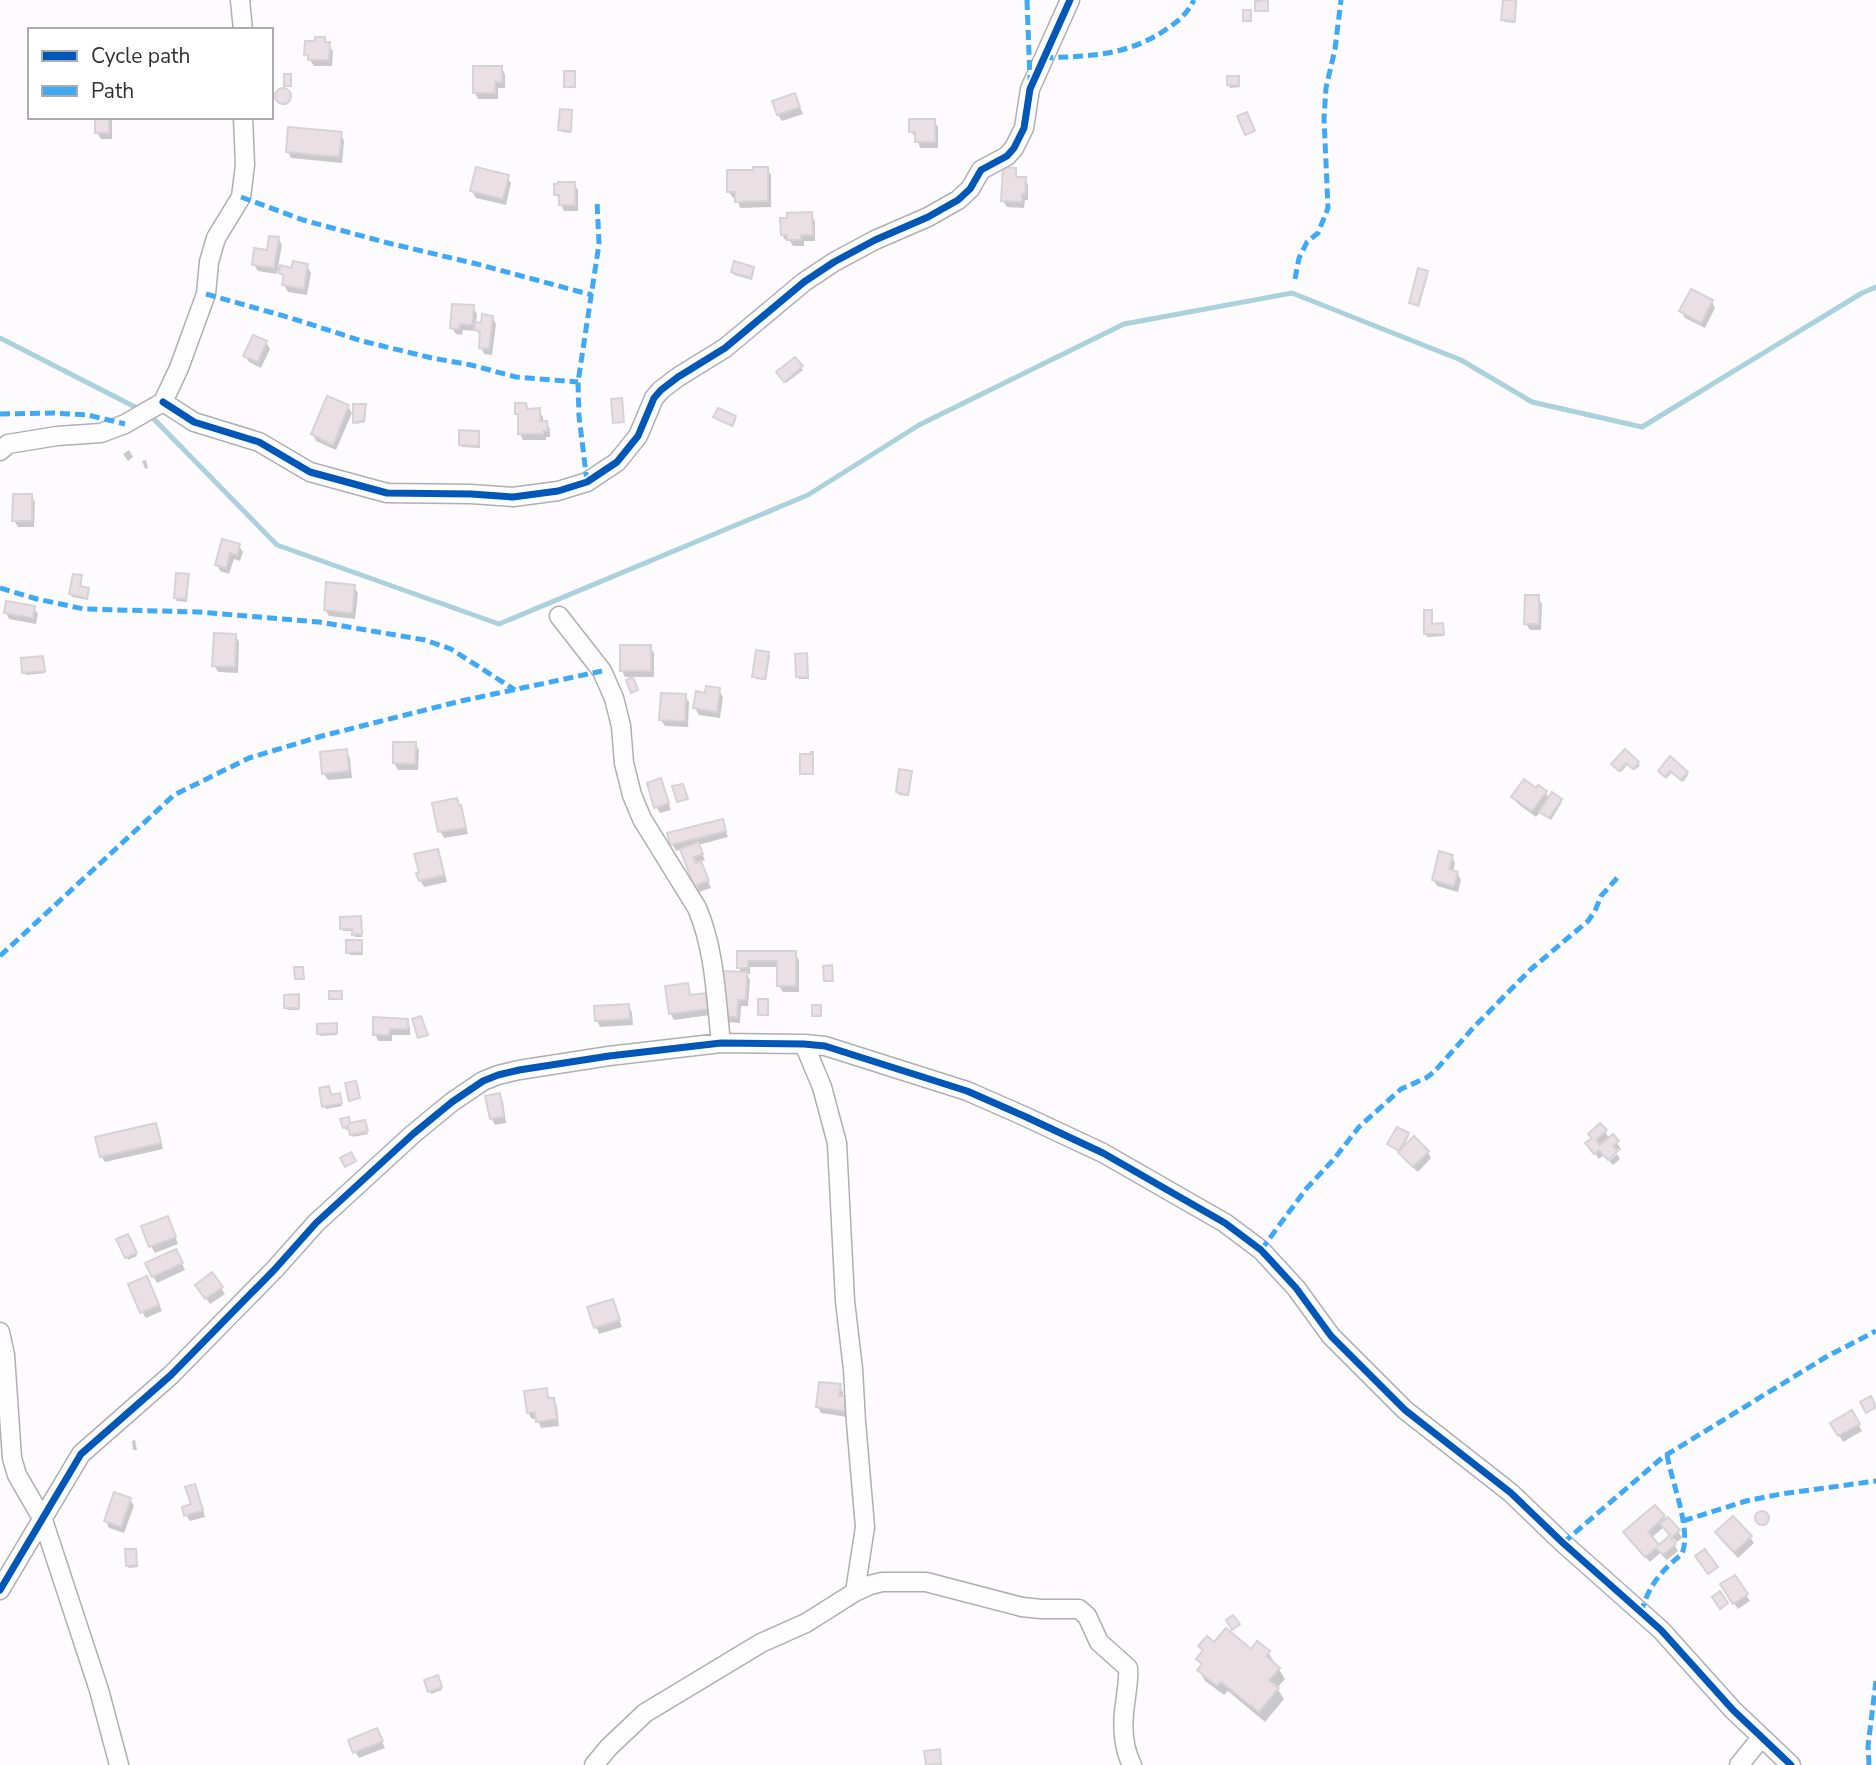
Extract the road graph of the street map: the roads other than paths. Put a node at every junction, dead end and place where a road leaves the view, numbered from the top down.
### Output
1 (240, 0) edge
2 (1070, 0) edge
3 (243, 28) edge
4 (243, 119) edge
5 (163, 402) junction
6 (0, 451) edge
7 (559, 616) dead end
8 (721, 1043) junction
9 (804, 1044) junction
10 (0, 1332) edge
11 (43, 1520) junction
12 (0, 1590) edge
13 (855, 1592) junction
14 (1761, 1738) junction
15 (120, 1765) edge
16 (594, 1765) edge
17 (1132, 1765) edge
18 (1739, 1765) edge
19 (1791, 1765) edge

1 - 3 street
2 - 5 street
4 - 5 street
5 - 6 street
7 - 8 street
8 - 9 street
8 - 11 street
9 - 13 street
9 - 14 street
10 - 11 street
11 - 12 street
11 - 15 street
13 - 16 street
13 - 17 street
14 - 18 street
14 - 19 street

